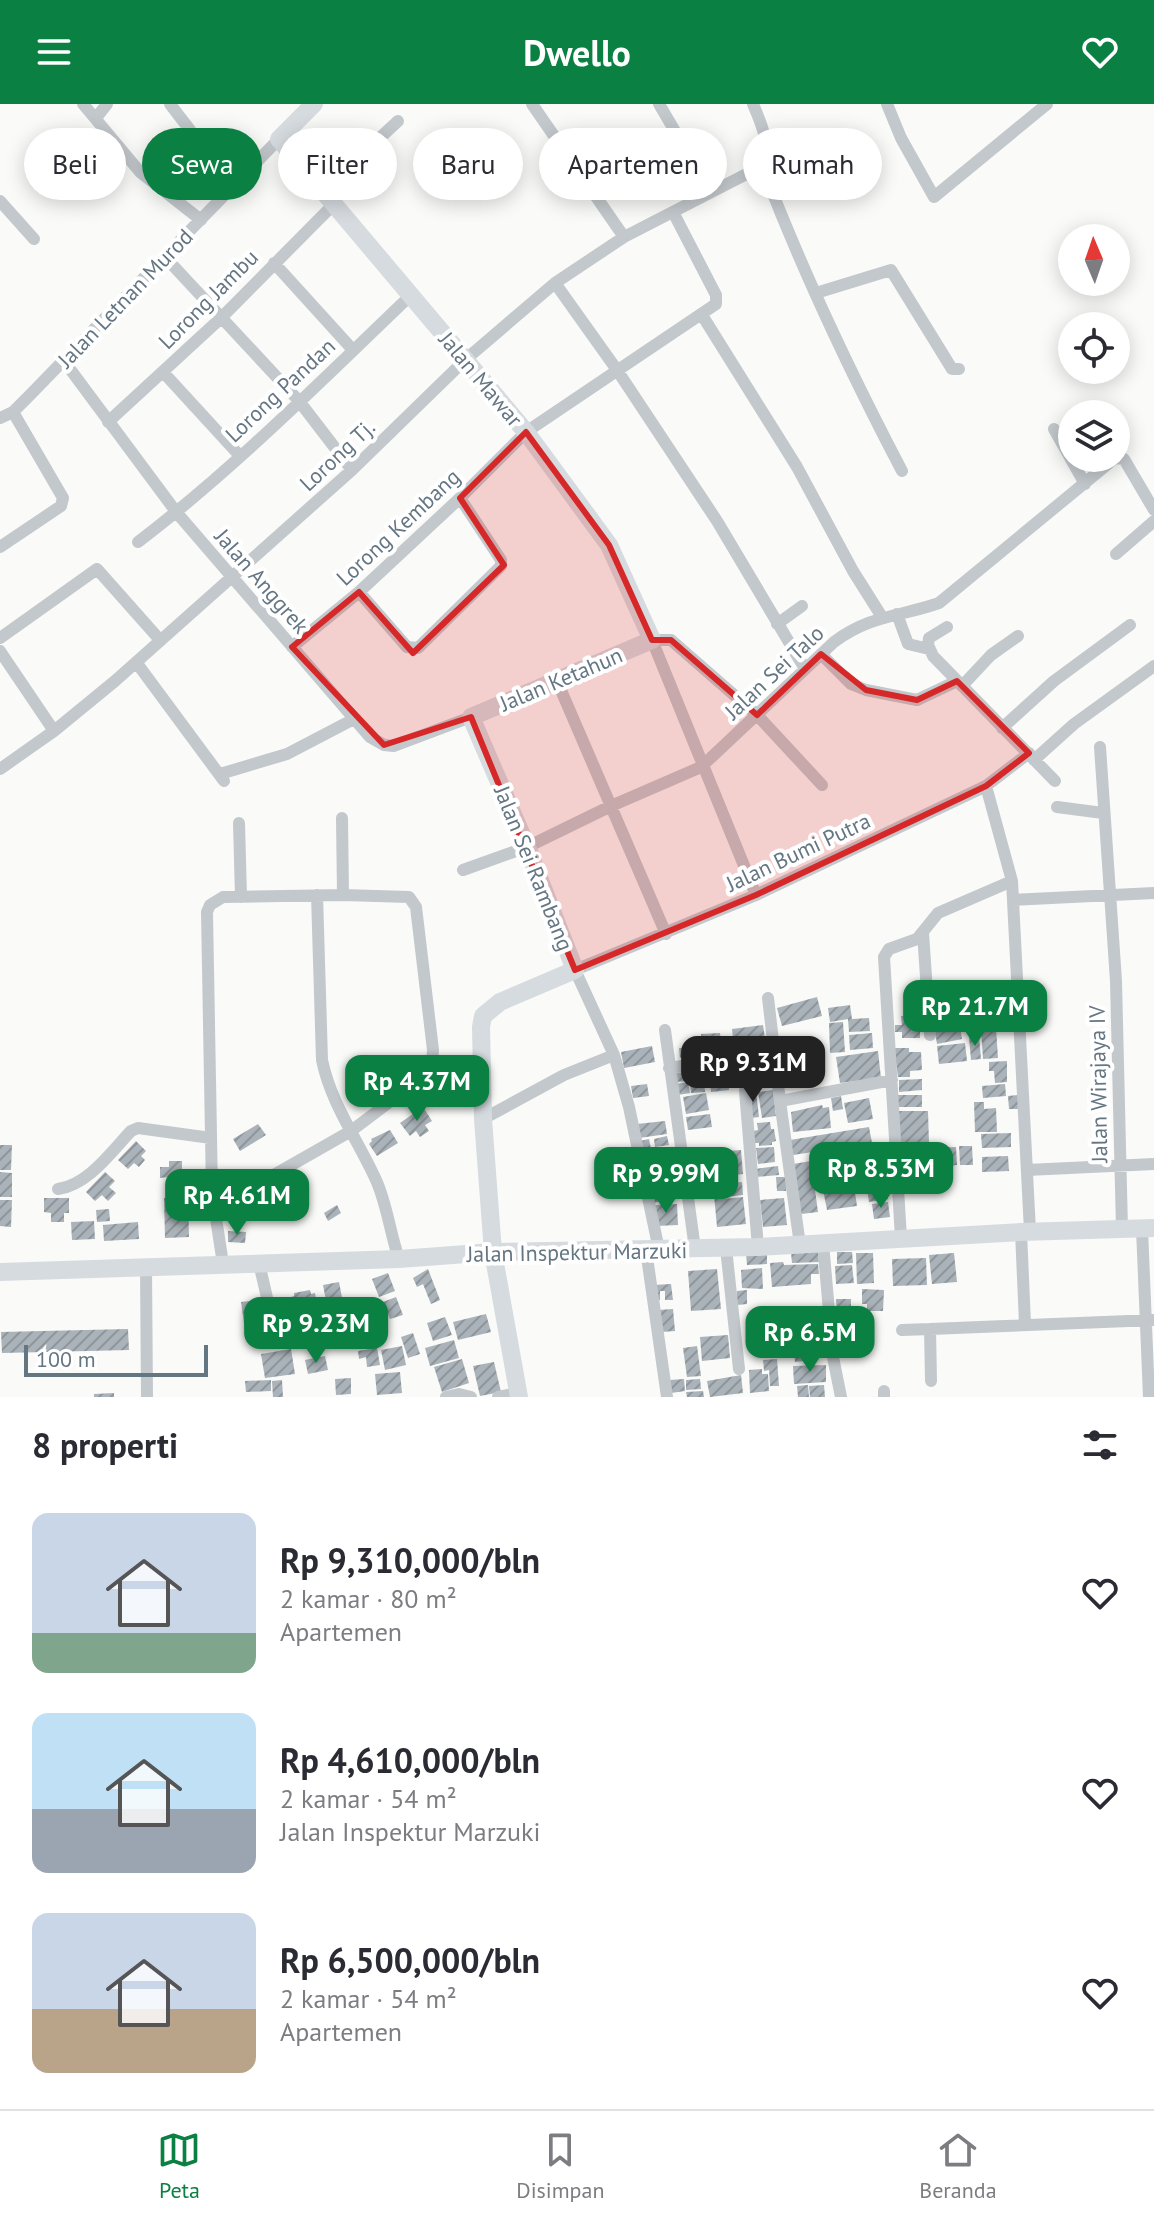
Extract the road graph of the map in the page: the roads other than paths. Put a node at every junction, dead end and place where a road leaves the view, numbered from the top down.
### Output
1 (83, 104) edge
2 (107, 104) edge
3 (170, 104) edge
4 (532, 104) edge
5 (659, 104) edge
6 (753, 104) edge
7 (887, 104) edge
8 (1047, 104) edge
9 (308, 106) edge
10 (96, 118) junction
11 (398, 121) dead end
12 (188, 128) edge
13 (289, 128) edge
14 (392, 128) edge
15 (673, 128) edge
16 (761, 128) edge
17 (278, 140) edge
18 (327, 200) edge
19 (333, 200) edge
20 (694, 200) edge
21 (776, 200) edge
22 (0, 201) edge
23 (673, 212) junction
24 (201, 220) junction
25 (624, 237) junction
26 (34, 239) dead end
27 (165, 257) junction
28 (274, 263) junction
29 (555, 283) junction
30 (816, 293) junction
31 (410, 296) junction
32 (702, 315) junction
33 (221, 318) junction
34 (353, 350) junction
35 (465, 360) junction
36 (64, 361) junction
37 (956, 369) dead end
38 (617, 370) junction
39 (163, 372) junction
40 (299, 401) junction
41 (13, 412) junction
42 (0, 418) edge
43 (108, 422) junction
44 (1054, 429) dead end
45 (526, 432) junction
46 (240, 456) junction
47 (352, 470) junction
48 (902, 471) dead end
49 (1085, 484) junction
50 (460, 498) junction
51 (1154, 510) edge
52 (177, 513) junction
53 (1154, 521) edge
54 (138, 542) dead end
55 (1, 546) edge
56 (1116, 554) dead end
57 (232, 576) junction
58 (359, 592) junction
59 (802, 606) dead end
60 (897, 614) junction
61 (882, 617) junction
62 (777, 624) junction
63 (1130, 625) dead end
64 (947, 627) dead end
65 (1018, 636) dead end
66 (0, 638) edge
67 (160, 640) junction
68 (652, 640) junction
69 (292, 647) junction
70 (929, 649) junction
71 (0, 651) edge
72 (821, 654) junction
73 (136, 662) junction
74 (1154, 666) edge
75 (805, 669) junction
76 (557, 681) junction
77 (960, 684) junction
78 (757, 715) junction
79 (471, 717) junction
80 (354, 719) junction
81 (1002, 728) junction
82 (54, 731) junction
83 (1100, 747) dead end
84 (1032, 757) junction
85 (701, 767) junction
86 (0, 769) edge
87 (1055, 781) dead end
88 (822, 785) dead end
89 (986, 786) junction
90 (611, 806) junction
91 (1057, 807) dead end
92 (1103, 813) junction
93 (342, 818) dead end
94 (239, 823) dead end
95 (527, 847) junction
96 (463, 870) dead end
97 (1012, 881) junction
98 (1154, 893) edge
99 (317, 895) junction
100 (343, 895) junction
101 (756, 895) junction
102 (241, 897) junction
103 (1111, 897) junction
104 (1013, 900) junction
105 (923, 933) junction
106 (666, 934) junction
107 (575, 970) junction
108 (768, 998) dead end
109 (665, 1030) dead end
110 (930, 1035) dead end
111 (773, 1052) junction
112 (614, 1055) junction
113 (669, 1068) junction
114 (892, 1080) junction
115 (745, 1091) dead end
116 (780, 1101) junction
117 (483, 1119) junction
118 (351, 1131) junction
119 (211, 1138) junction
120 (1154, 1164) edge
121 (1121, 1165) junction
122 (1027, 1170) junction
123 (58, 1189) dead end
124 (214, 1209) junction
125 (1122, 1229) junction
126 (1148, 1229) edge
127 (1026, 1232) junction
128 (901, 1238) junction
129 (823, 1243) junction
130 (800, 1245) junction
131 (758, 1247) junction
132 (726, 1248) junction
133 (695, 1249) junction
134 (653, 1250) junction
135 (493, 1252) junction
136 (399, 1259) junction
137 (259, 1263) junction
138 (223, 1264) junction
139 (146, 1267) junction
140 (0, 1272) edge
141 (1149, 1320) edge
142 (1025, 1324) junction
143 (930, 1329) junction
144 (902, 1330) dead end
145 (277, 1341) dead end
146 (739, 1369) dead end
147 (931, 1381) dead end
148 (518, 1395) edge
149 (147, 1397) edge
150 (446, 1397) edge
151 (471, 1397) edge
152 (498, 1397) edge
153 (667, 1397) edge
154 (841, 1397) edge
155 (1149, 1397) edge

1 - 10 street
2 - 10 street
3 - 12 street
4 - 25 street
5 - 15 street
6 - 16 street
7 - 8 street
9 - 13 street, Jalan Letnan Murod
10 - 24 street
11 - 14 street, Lorong Jambu
17 - 24 street, Jalan Letnan Murod
18 - 28 street, Lorong Jambu
19 - 31 street, Jalan Mawar
20 - 23 street, Lorong Tj.
21 - 30 street
22 - 26 street
23 - 25 street, Lorong Tj.
23 - 32 street
24 - 27 street, Jalan Letnan Murod
25 - 29 street, Lorong Tj.
27 - 33 street
27 - 36 street, Jalan Letnan Murod
28 - 33 street, Lorong Jambu
28 - 34 street
29 - 35 street, Lorong Tj.
29 - 38 street
30 - 37 street
30 - 48 street
31 - 34 street, Lorong Pandan
31 - 35 street, Jalan Mawar
32 - 38 street, Lorong Kembang
32 - 61 street
33 - 39 street, Lorong Jambu
33 - 40 street
34 - 40 street, Lorong Pandan
35 - 45 street, Jalan Mawar
35 - 47 street, Lorong Tj.
36 - 41 street, Jalan Letnan Murod
36 - 43 street, Jalan Anggrek
38 - 45 street, Lorong Kembang
38 - 62 street
39 - 43 street, Lorong Jambu
39 - 46 street
40 - 46 street, Lorong Pandan
40 - 47 street
41 - 42 street, Jalan Letnan Murod
41 - 55 street
43 - 52 street, Jalan Anggrek
44 - 49 street
45 - 50 street, Lorong Kembang
45 - 68 street, Jalan Mawar
46 - 52 street, Lorong Pandan
47 - 57 street, Lorong Tj.
49 - 51 street, Jalan Sei Talo
49 - 60 street, Jalan Sei Talo
50 - 58 street, Lorong Kembang
50 - 58 street
52 - 54 street, Lorong Pandan
52 - 57 street, Jalan Anggrek
53 - 56 street
57 - 67 street, Lorong Tj.
57 - 69 street, Jalan Anggrek
58 - 69 street, Lorong Kembang
59 - 62 street
60 - 61 street, Jalan Sei Talo
60 - 70 street
61 - 72 street, Jalan Sei Talo
62 - 75 street
63 - 81 street
64 - 70 street
65 - 77 street
66 - 67 street
67 - 73 street, Lorong Tj.
68 - 76 street, Jalan Ketahun
68 - 78 street
68 - 85 street
69 - 80 street, Jalan Anggrek
70 - 77 street
71 - 82 street
72 - 75 street, Jalan Sei Talo
72 - 77 street
73 - 80 street
73 - 82 street, Lorong Tj.
74 - 84 street, Jalan Bumi Putra
75 - 78 street, Jalan Sei Talo
76 - 79 street, Jalan Ketahun
76 - 90 street
77 - 81 street
78 - 85 street, Jalan Sei Talo
78 - 88 street
79 - 80 street, Jalan Anggrek
79 - 95 street, Jalan Sei Rambang
81 - 84 street
82 - 86 street, Lorong Tj.
83 - 92 street, Jalan Wirajaya IV
84 - 87 street
84 - 89 street, Jalan Bumi Putra
85 - 90 street, Jalan Sei Talo
85 - 101 street
89 - 97 street
89 - 101 street, Jalan Bumi Putra
90 - 95 street, Jalan Sei Talo
90 - 106 street
91 - 92 street
92 - 103 street, Jalan Wirajaya IV
93 - 100 street
94 - 102 street
95 - 96 street, Jalan Sei Talo
95 - 107 street, Jalan Sei Rambang
97 - 104 street
97 - 105 street
98 - 103 street
99 - 100 street
99 - 102 street
99 - 118 street
100 - 118 street
101 - 106 street, Jalan Bumi Putra
102 - 119 street
103 - 104 street
103 - 121 street, Jalan Wirajaya IV
104 - 122 street
105 - 110 street
105 - 114 street
106 - 107 street, Jalan Bumi Putra
107 - 112 street
107 - 117 street, Jalan Sei Rambang
108 - 111 street
109 - 113 street
111 - 113 street
111 - 116 street
112 - 117 street
112 - 134 street
113 - 133 street
114 - 116 street
114 - 128 street
115 - 131 street
116 - 130 street
117 - 135 street, Jalan Sei Rambang
118 - 124 street
118 - 136 street
119 - 123 street
119 - 124 street
120 - 121 street
121 - 122 street
121 - 125 street, Jalan Wirajaya IV
122 - 127 street
124 - 138 street
125 - 126 street, Jalan Inspektur Marzuki
125 - 127 street, Jalan Inspektur Marzuki
126 - 141 street
127 - 128 street, Jalan Inspektur Marzuki
127 - 142 street
128 - 129 street, Jalan Inspektur Marzuki
129 - 130 street, Jalan Inspektur Marzuki
129 - 154 street
130 - 131 street, Jalan Inspektur Marzuki
131 - 132 street, Jalan Inspektur Marzuki
132 - 133 street, Jalan Inspektur Marzuki
132 - 146 street
133 - 134 street, Jalan Inspektur Marzuki
134 - 135 street, Jalan Inspektur Marzuki
134 - 153 street
135 - 136 street, Jalan Inspektur Marzuki
135 - 148 street, Jalan Sei Rambang
136 - 137 street, Jalan Inspektur Marzuki
137 - 138 street, Jalan Inspektur Marzuki
137 - 145 street
138 - 139 street, Jalan Inspektur Marzuki
139 - 140 street, Jalan Inspektur Marzuki
139 - 149 street
141 - 142 street
141 - 155 street
142 - 143 street
143 - 144 street
143 - 147 street
148 - 152 street
150 - 151 street

